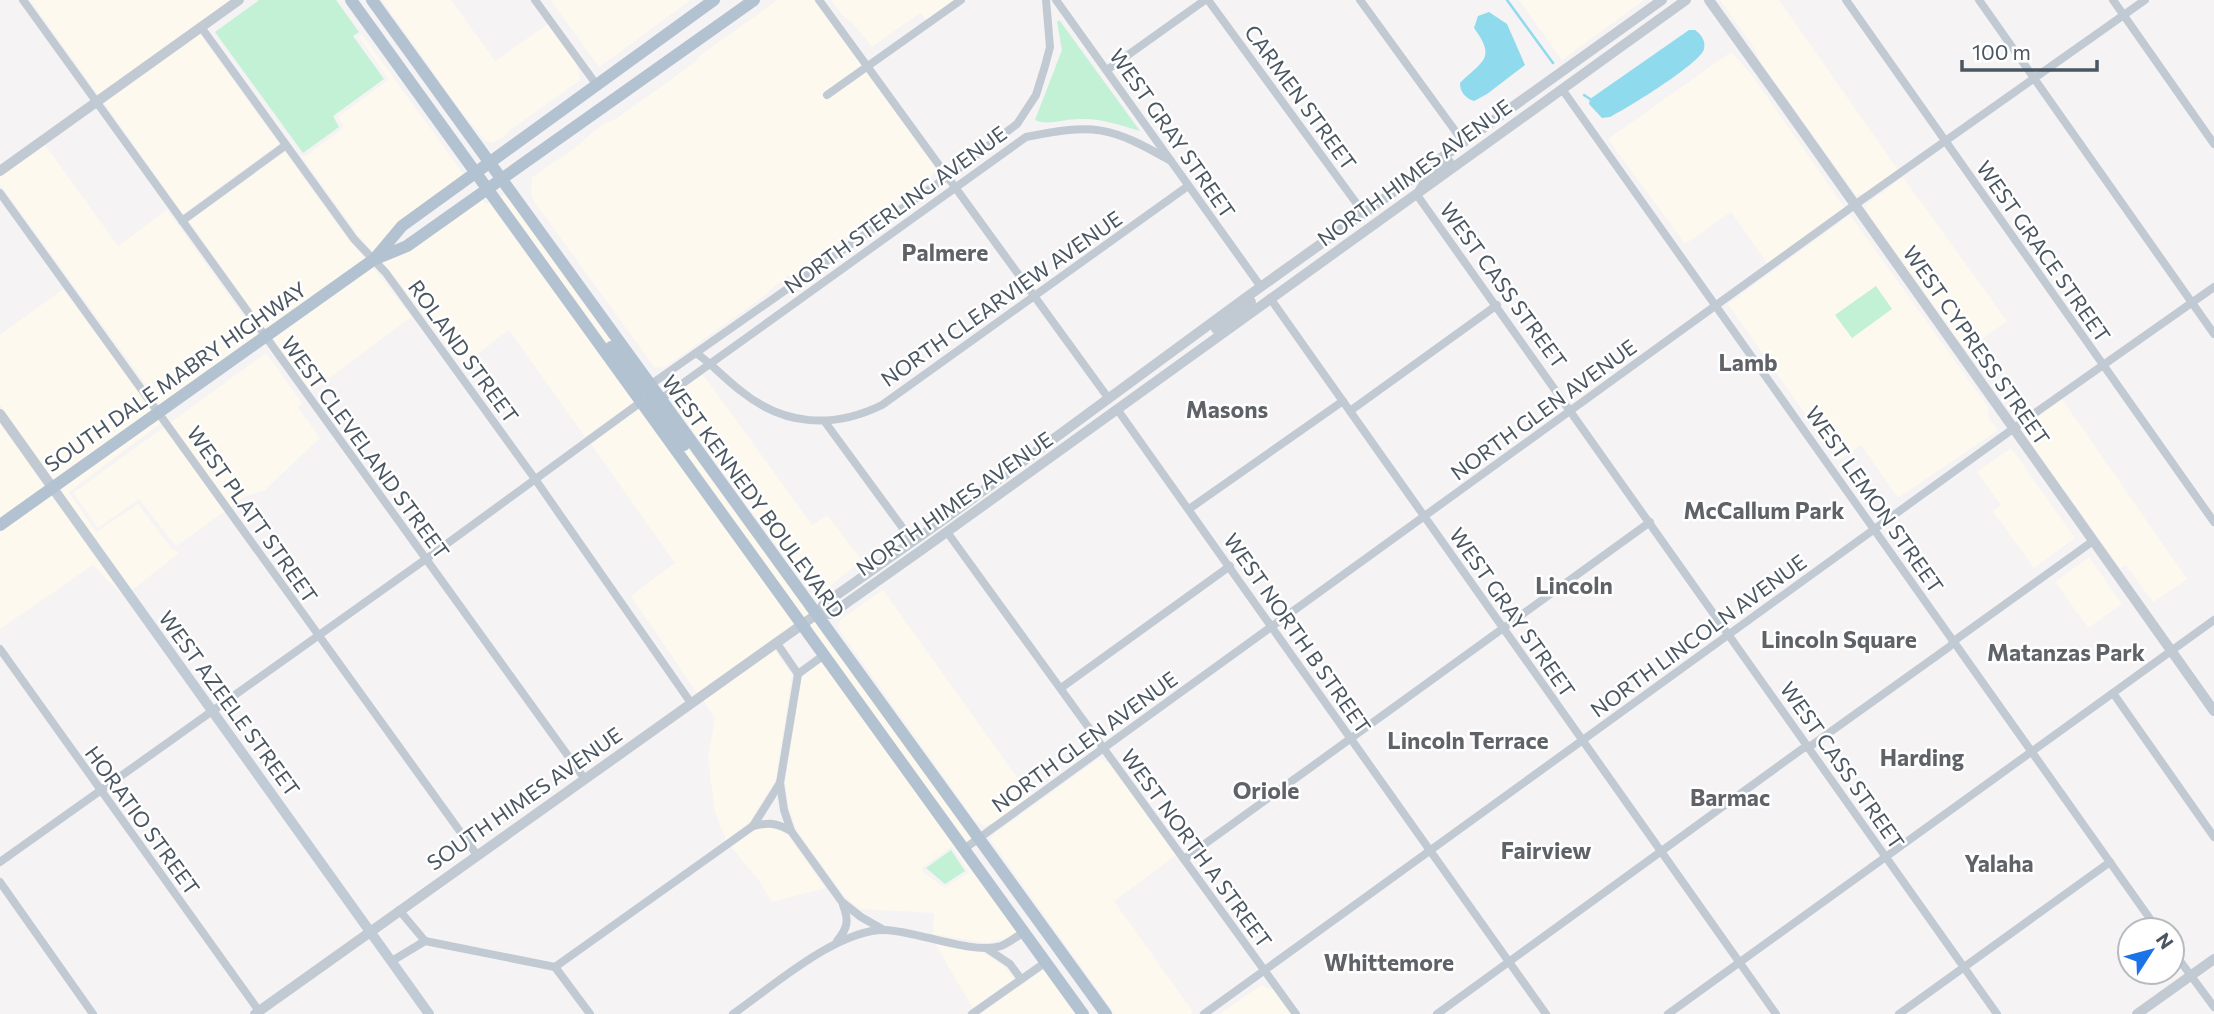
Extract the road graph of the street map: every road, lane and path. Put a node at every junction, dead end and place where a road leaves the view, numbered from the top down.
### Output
1 (23, 0) edge
2 (239, 0) edge
3 (351, 0) edge
4 (372, 0) edge
5 (535, 0) edge
6 (735, 0) edge
7 (754, 0) edge
8 (819, 0) edge
9 (961, 0) edge
10 (1046, 0) edge
11 (1056, 0) edge
12 (1207, 0) edge
13 (1360, 0) edge
14 (1662, 0) edge
15 (1686, 0) edge
16 (1709, 0) edge
17 (1846, 0) edge
18 (1979, 0) edge
19 (2113, 0) edge
20 (2145, 0) edge
21 (709, 2) edge
22 (734, 14) junction
23 (2123, 15) junction
24 (201, 27) junction
25 (1574, 64) junction
26 (868, 66) junction
27 (1107, 70) junction
28 (2034, 78) junction
29 (596, 84) junction
30 (1562, 89) junction
31 (827, 95) dead end
32 (97, 102) junction
33 (1017, 124) junction
34 (1505, 131) junction
35 (1026, 137) junction
36 (1945, 141) junction
37 (1464, 143) junction
38 (2214, 144) edge
39 (286, 145) junction
40 (1171, 161) junction
41 (489, 163) junction
42 (0, 171) edge
43 (475, 174) junction
44 (948, 176) junction
45 (500, 179) junction
46 (1188, 186) junction
47 (956, 187) junction
48 (486, 189) junction
49 (0, 193) edge
50 (1417, 195) junction
51 (1856, 204) junction
52 (1364, 215) junction
53 (182, 220) junction
54 (868, 231) junction
55 (1338, 234) junction
56 (878, 243) junction
57 (842, 250) junction
58 (373, 260) junction
59 (850, 262) junction
60 (2214, 286) edge
61 (1261, 287) junction
62 (1035, 296) junction
63 (1270, 299) junction
64 (2192, 302) junction
65 (1497, 304) junction
66 (1718, 306) junction
67 (589, 332) junction
68 (2214, 334) edge
69 (265, 337) junction
70 (1205, 345) junction
71 (696, 353) junction
72 (710, 363) junction
73 (2103, 365) junction
74 (650, 385) junction
75 (661, 399) junction
76 (1109, 399) junction
77 (1343, 401) junction
78 (640, 402) junction
79 (1118, 410) junction
80 (1571, 410) junction
81 (159, 411) junction
82 (1350, 411) junction
83 (0, 414) edge
84 (825, 422) junction
85 (2013, 430) junction
86 (708, 464) junction
87 (535, 479) junction
88 (52, 487) junction
89 (1189, 509) junction
90 (1424, 517) junction
91 (1650, 522) junction
92 (2214, 522) edge
93 (0, 525) edge
94 (1875, 530) junction
95 (947, 532) junction
96 (2092, 541) junction
97 (913, 542) junction
98 (426, 559) junction
99 (1230, 566) junction
100 (817, 614) junction
101 (2214, 620) edge
102 (802, 624) junction
103 (1272, 627) junction
104 (1503, 628) junction
105 (1729, 634) junction
106 (319, 636) junction
107 (776, 642) junction
108 (1955, 642) junction
109 (0, 649) edge
110 (2171, 650) junction
111 (824, 655) junction
112 (797, 674) junction
113 (1061, 688) junction
114 (2113, 693) junction
115 (691, 704) junction
116 (2214, 711) edge
117 (213, 712) junction
118 (1351, 738) junction
119 (1583, 740) junction
120 (1808, 747) junction
121 (1104, 749) junction
122 (2032, 751) junction
123 (584, 778) junction
124 (780, 783) junction
125 (100, 791) junction
126 (753, 826) junction
127 (791, 831) junction
128 (2214, 836) edge
129 (979, 839) junction
130 (964, 849) junction
131 (1430, 851) junction
132 (1661, 852) junction
133 (477, 855) junction
134 (1886, 856) junction
135 (1184, 859) junction
136 (0, 862) edge
137 (2110, 862) junction
138 (0, 882) edge
139 (842, 902) junction
140 (399, 910) junction
141 (2148, 916) edge
142 (884, 930) junction
143 (370, 931) junction
144 (1024, 932) junction
145 (425, 942) junction
146 (837, 942) junction
147 (986, 948) junction
148 (2214, 959) edge
149 (391, 961) junction
150 (1046, 962) junction
151 (1508, 962) junction
152 (1740, 963) junction
153 (555, 967) junction
154 (1964, 967) junction
155 (2186, 970) edge
156 (1265, 971) junction
157 (2190, 976) junction
158 (1021, 979) junction
159 (2214, 1007) edge
160 (257, 1012) edge
161 (93, 1014) edge
162 (429, 1014) edge
163 (590, 1014) edge
164 (733, 1014) edge
165 (972, 1014) edge
166 (1083, 1014) edge
167 (1105, 1014) edge
168 (1204, 1014) edge
169 (1296, 1014) edge
170 (1437, 1014) edge
171 (1545, 1014) edge
172 (1668, 1014) edge
173 (1776, 1014) edge
174 (1899, 1014) edge
175 (1997, 1014) edge
176 (2137, 1014) edge

1 - 32 street, WEST CLEVELAND STREET
2 - 24 street
3 - 43 main road, WEST KENNEDY BOULEVARD
4 - 41 main road, WEST KENNEDY BOULEVARD
5 - 29 street
6 - 22 main road
7 - 22 main road
8 - 26 street
9 - 26 street
10 - 33 street, NORTH STERLING AVENUE
11 - 27 street, WEST GRAY STREET
12 - 27 street
12 - 52 street, CARMEN STREET
13 - 37 street
14 - 25 street, NORTH HIMES AVENUE
15 - 30 street, NORTH HIMES AVENUE
16 - 51 street, WEST CYPRESS STREET
17 - 36 street, WEST GRACE STREET
18 - 28 street
19 - 23 street
20 - 23 street, NORTH GLEN AVENUE
21 - 29 main road
22 - 45 main road
23 - 28 street, NORTH GLEN AVENUE
23 - 38 street
24 - 32 street
24 - 39 street, ROLAND STREET
25 - 34 street
25 - 37 street, NORTH HIMES AVENUE
26 - 31 street
26 - 44 street
27 - 40 street, WEST GRAY STREET
28 - 36 street, NORTH GLEN AVENUE
28 - 64 street
29 - 41 main road
30 - 34 street, NORTH HIMES AVENUE
30 - 66 street, WEST LEMON STREET
32 - 42 street
32 - 53 street, WEST CLEVELAND STREET
33 - 35 street
33 - 44 street, NORTH STERLING AVENUE
34 - 50 street, NORTH HIMES AVENUE
35 - 40 street, NORTH STERLING AVENUE
35 - 47 street, NORTH STERLING AVENUE
36 - 51 street, NORTH GLEN AVENUE
36 - 73 street, WEST GRACE STREET
37 - 50 street
37 - 52 street, NORTH HIMES AVENUE
39 - 53 street
39 - 58 street, ROLAND STREET
40 - 46 street, WEST GRAY STREET
41 - 43 main road
41 - 45 main road, WEST KENNEDY BOULEVARD
43 - 48 main road, WEST KENNEDY BOULEVARD
43 - 58 main road
44 - 47 street
44 - 54 street, NORTH STERLING AVENUE
45 - 48 main road
45 - 74 main road, WEST KENNEDY BOULEVARD
46 - 61 street, WEST GRAY STREET
46 - 62 street, NORTH CLEARVIEW AVENUE
47 - 56 street, NORTH STERLING AVENUE
47 - 62 street
48 - 58 main road
48 - 67 main road, WEST KENNEDY BOULEVARD
49 - 81 street, WEST PLATT STREET
50 - 63 street, NORTH HIMES AVENUE
50 - 65 street, WEST CASS STREET
51 - 66 street, NORTH GLEN AVENUE
51 - 85 street, WEST CYPRESS STREET
52 - 55 street, NORTH HIMES AVENUE
53 - 69 street, WEST CLEVELAND STREET
54 - 56 street
54 - 57 street, NORTH STERLING AVENUE
55 - 61 street, NORTH HIMES AVENUE
55 - 63 street
56 - 59 street, NORTH STERLING AVENUE
57 - 59 street
57 - 71 street, NORTH STERLING AVENUE
58 - 69 main road, SOUTH DALE MABRY HIGHWAY
58 - 87 street, ROLAND STREET
59 - 72 street, NORTH STERLING AVENUE
60 - 64 street, NORTH LINCOLN AVENUE
61 - 70 street
61 - 76 street, NORTH HIMES AVENUE
62 - 76 street
62 - 84 street, NORTH CLEARVIEW AVENUE
63 - 70 street, NORTH HIMES AVENUE
63 - 77 street, WEST GRAY STREET
64 - 68 street
64 - 73 street, NORTH LINCOLN AVENUE
65 - 80 street, WEST CASS STREET
65 - 82 street
66 - 80 street, NORTH GLEN AVENUE
66 - 94 street, WEST LEMON STREET
67 - 75 main road
67 - 78 main road, WEST KENNEDY BOULEVARD
69 - 81 main road, SOUTH DALE MABRY HIGHWAY
69 - 98 street, WEST CLEVELAND STREET
70 - 79 street, NORTH HIMES AVENUE
71 - 72 street
71 - 74 street, NORTH STERLING AVENUE
72 - 75 street, NORTH STERLING AVENUE
72 - 84 street
73 - 85 street, NORTH LINCOLN AVENUE
73 - 92 street, WEST GRACE STREET
74 - 75 main road, WEST KENNEDY BOULEVARD
75 - 86 main road, WEST KENNEDY BOULEVARD
76 - 97 street, NORTH HIMES AVENUE
77 - 82 street, WEST GRAY STREET
77 - 89 street
78 - 86 main road
78 - 87 street
78 - 102 main road, WEST KENNEDY BOULEVARD
79 - 89 street, WEST NORTH B STREET
79 - 95 street, NORTH HIMES AVENUE
80 - 90 street, NORTH GLEN AVENUE
80 - 91 street, WEST CASS STREET
81 - 88 main road, SOUTH DALE MABRY HIGHWAY
81 - 106 street, WEST PLATT STREET
82 - 90 street, WEST GRAY STREET
83 - 88 street, WEST AZEELE STREET
84 - 97 street
85 - 94 street, NORTH LINCOLN AVENUE
85 - 96 street, WEST CYPRESS STREET
86 - 100 main road, WEST KENNEDY BOULEVARD
87 - 98 street
87 - 115 street, ROLAND STREET
88 - 93 main road, SOUTH DALE MABRY HIGHWAY
88 - 117 main road, WEST AZEELE STREET
89 - 99 street, WEST NORTH B STREET
90 - 103 street, NORTH GLEN AVENUE
90 - 104 street, WEST GRAY STREET
91 - 104 street
91 - 105 street, WEST CASS STREET
94 - 105 street, NORTH LINCOLN AVENUE
94 - 108 street, WEST LEMON STREET
95 - 100 street, NORTH HIMES AVENUE
95 - 113 street, WEST NORTH A STREET
96 - 108 street
96 - 110 street, WEST CYPRESS STREET
97 - 100 street, NORTH HIMES AVENUE
98 - 106 street
98 - 123 street, WEST CLEVELAND STREET
99 - 103 street, WEST NORTH B STREET
99 - 113 street
100 - 102 street, SOUTH HIMES AVENUE
100 - 129 main road, WEST KENNEDY BOULEVARD
101 - 110 street
102 - 107 street, SOUTH HIMES AVENUE
102 - 111 main road, WEST KENNEDY BOULEVARD
103 - 118 street, WEST NORTH B STREET
103 - 121 street, NORTH GLEN AVENUE
104 - 118 street
104 - 119 street, WEST GRAY STREET
105 - 119 street, NORTH LINCOLN AVENUE
105 - 120 street, WEST CASS STREET
106 - 117 street
106 - 133 street, WEST PLATT STREET
107 - 112 street
107 - 115 street, SOUTH HIMES AVENUE
108 - 120 street
108 - 122 street, WEST LEMON STREET
109 - 125 street, HORATIO STREET
110 - 114 street
110 - 116 street, WEST CYPRESS STREET
111 - 112 street
111 - 130 main road, WEST KENNEDY BOULEVARD
112 - 124 street
113 - 121 street, WEST NORTH A STREET
114 - 122 street
114 - 128 street
115 - 123 street, SOUTH HIMES AVENUE
117 - 125 street
117 - 143 main road, WEST AZEELE STREET
118 - 131 street, WEST NORTH B STREET
118 - 135 street
119 - 131 street, NORTH LINCOLN AVENUE
119 - 132 street, WEST GRAY STREET
120 - 132 street
120 - 134 street, WEST CASS STREET
121 - 129 street, NORTH GLEN AVENUE
121 - 135 street, WEST NORTH A STREET
122 - 134 street
122 - 137 street, WEST LEMON STREET
123 - 133 street, SOUTH HIMES AVENUE
124 - 126 street
124 - 127 street
125 - 136 street
125 - 160 street, HORATIO STREET
126 - 127 street
126 - 153 street
127 - 139 street
129 - 130 street, NORTH GLEN AVENUE
129 - 167 main road, WEST KENNEDY BOULEVARD
130 - 144 main road, WEST KENNEDY BOULEVARD
131 - 151 street, WEST NORTH B STREET
131 - 156 street, NORTH LINCOLN AVENUE
132 - 151 street
132 - 152 street, WEST GRAY STREET
133 - 140 street, SOUTH HIMES AVENUE
134 - 152 street
134 - 154 street, WEST CASS STREET
135 - 156 street, WEST NORTH A STREET
137 - 141 street, WEST LEMON STREET
137 - 154 street
138 - 161 street
139 - 142 street
139 - 146 street
140 - 143 street, SOUTH HIMES AVENUE
140 - 145 street
142 - 146 street
142 - 147 street
143 - 149 main road, WEST AZEELE STREET
143 - 160 street, SOUTH HIMES AVENUE
144 - 147 street
144 - 150 main road, WEST KENNEDY BOULEVARD
145 - 149 street
145 - 153 street
146 - 164 street
147 - 158 street
148 - 157 street
149 - 162 main road, WEST AZEELE STREET
150 - 158 street
150 - 166 main road, WEST KENNEDY BOULEVARD
151 - 170 street
151 - 171 street, WEST NORTH B STREET
152 - 172 street
152 - 173 street, WEST GRAY STREET
153 - 163 street
154 - 174 street
154 - 175 street, WEST CASS STREET
155 - 157 street
156 - 168 street, NORTH LINCOLN AVENUE
156 - 169 street, WEST NORTH A STREET
157 - 159 street
157 - 176 street
158 - 165 street

